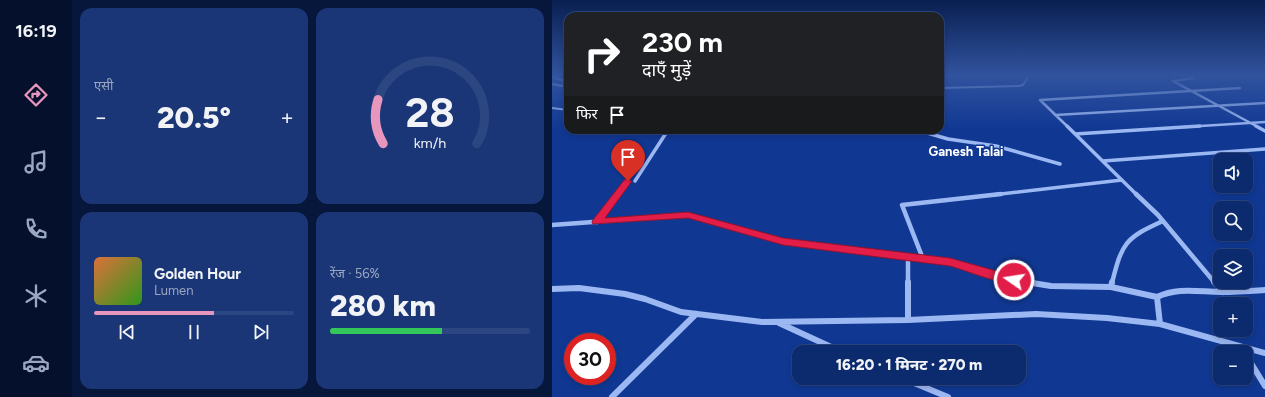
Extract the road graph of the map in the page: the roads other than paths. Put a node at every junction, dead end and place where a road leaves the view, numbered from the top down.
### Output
1 (1149, 94) edge
2 (1197, 94) edge
3 (1265, 103) edge
4 (1219, 106) junction
5 (552, 108) edge
6 (564, 110) edge
7 (1054, 115) junction
8 (1265, 122) edge
9 (1251, 123) junction
10 (1265, 131) edge
11 (665, 134) edge
12 (931, 134) edge
13 (1075, 134) junction
14 (1265, 149) edge
15 (1103, 161) junction
16 (1060, 164) dead end
17 (1122, 180) junction
18 (628, 181) dead end
19 (635, 181) dead end
20 (1163, 221) junction
21 (597, 222) junction
22 (552, 224) edge
23 (908, 258) junction
24 (923, 260) junction
25 (1111, 287) junction
26 (552, 289) edge
27 (1265, 290) edge
28 (1223, 292) junction
29 (1157, 297) junction
30 (696, 314) junction
31 (908, 320) junction
32 (777, 322) junction
33 (1160, 324) junction
34 (827, 345) edge
35 (1229, 345) edge
36 (1253, 351) edge
37 (1265, 353) edge
38 (1253, 366) edge
39 (919, 385) edge
40 (1265, 386) edge
41 (612, 397) edge
42 (948, 397) edge

1 - 7 street
2 - 4 street
3 - 4 street
4 - 7 street
4 - 9 street
5 - 6 lane
7 - 13 street
8 - 9 street
9 - 10 street
9 - 13 street
11 - 19 street
12 - 16 street
13 - 15 street
14 - 15 street
15 - 17 street
17 - 20 street
17 - 24 street
18 - 21 street
20 - 25 street
20 - 28 street
21 - 22 street
21 - 23 street
23 - 24 street
23 - 31 street
24 - 25 street
25 - 29 street
26 - 30 street
27 - 28 street
28 - 29 street
29 - 33 street
30 - 32 street
30 - 41 street
31 - 32 street
31 - 33 street
32 - 34 street
33 - 35 street
36 - 37 street
38 - 40 street
39 - 42 street

